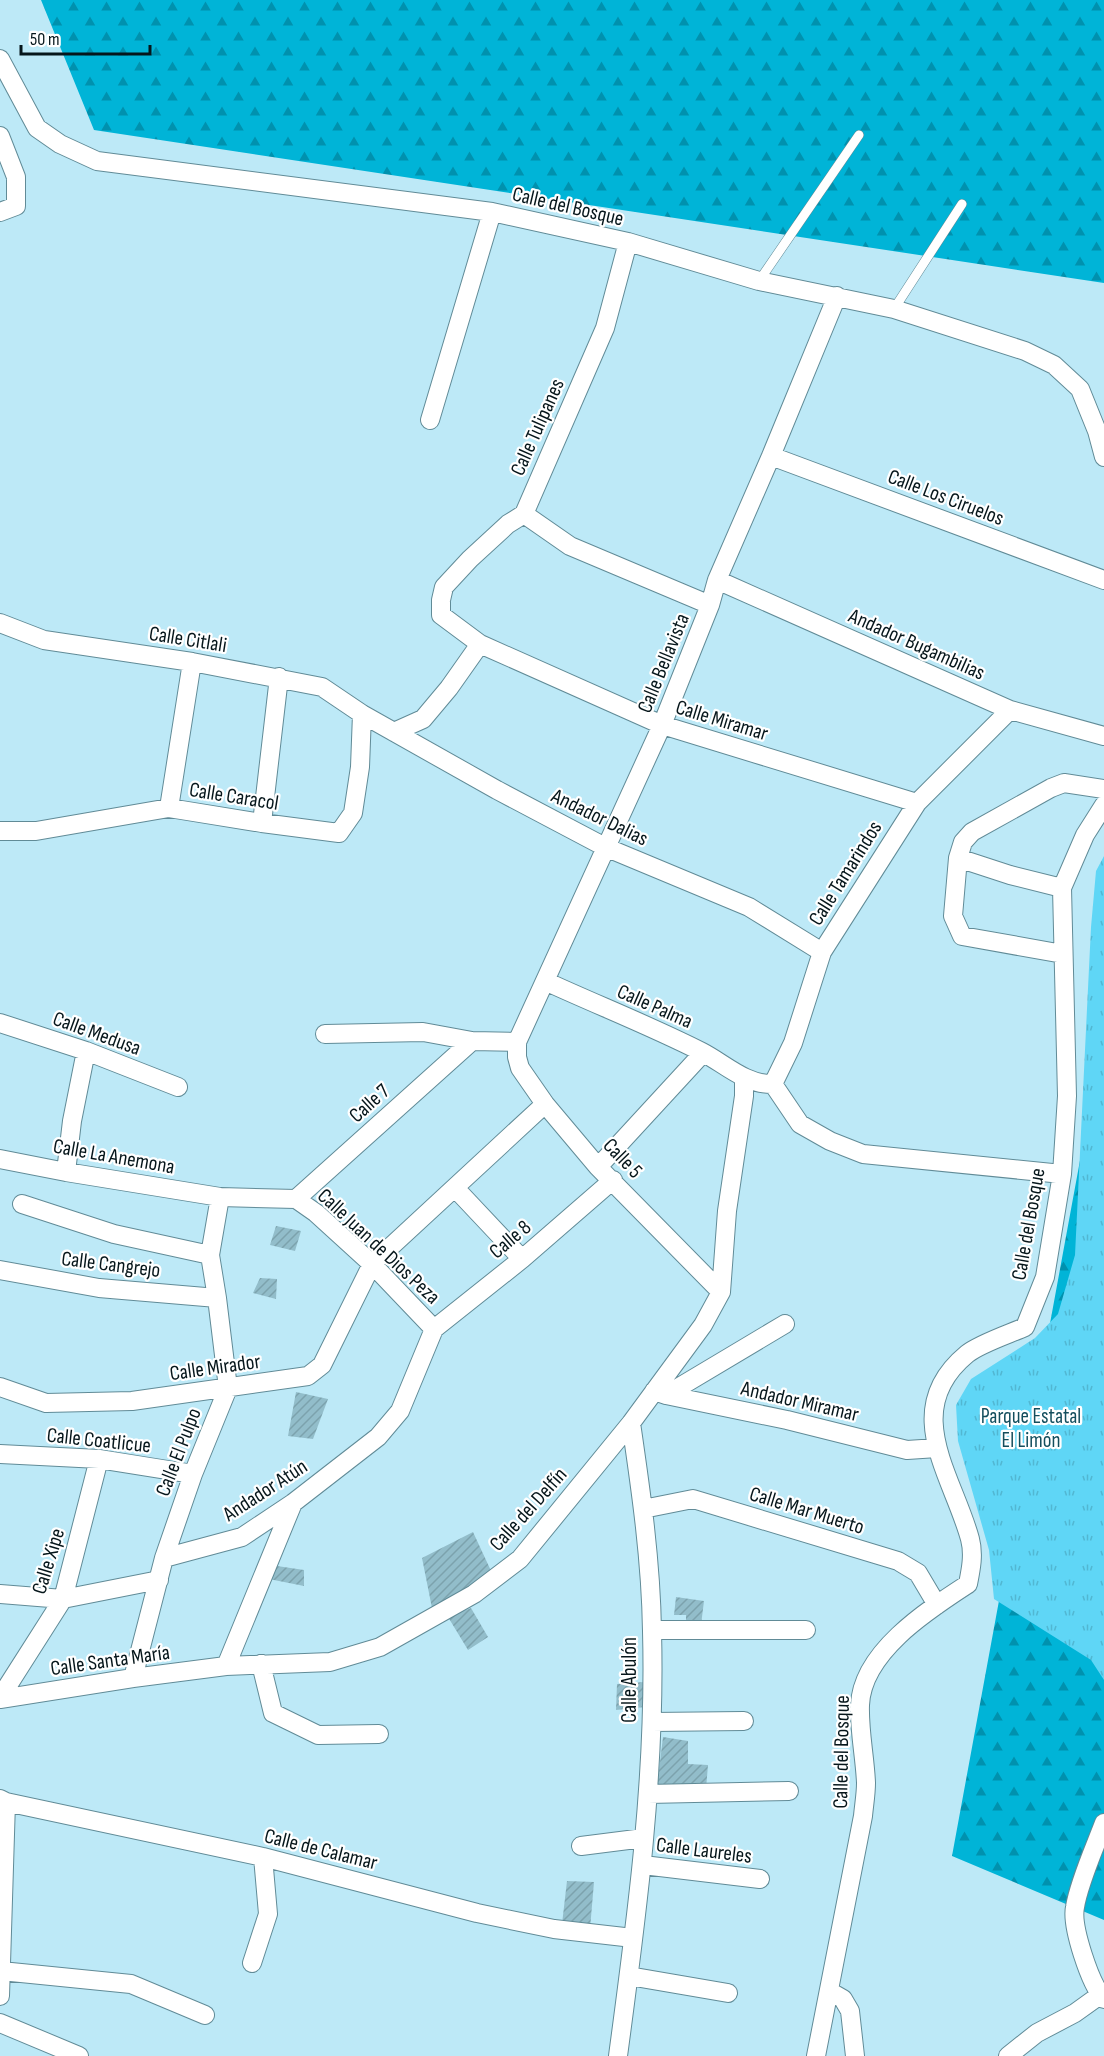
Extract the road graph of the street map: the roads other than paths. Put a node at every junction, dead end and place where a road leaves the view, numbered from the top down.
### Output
1 (0, 59) edge
2 (859, 135) dead end
3 (0, 136) edge
4 (962, 204) dead end
5 (0, 212) edge
6 (492, 212) junction
7 (628, 242) junction
8 (759, 280) junction
9 (837, 296) junction
10 (894, 309) junction
11 (430, 420) dead end
12 (1101, 428) edge
13 (771, 456) junction
14 (1104, 457) edge
15 (524, 514) junction
16 (717, 580) junction
17 (1104, 580) edge
18 (711, 605) junction
19 (0, 623) edge
20 (480, 644) junction
21 (192, 662) junction
22 (279, 677) junction
23 (1010, 710) junction
24 (362, 714) junction
25 (662, 725) junction
26 (394, 732) junction
27 (1104, 736) edge
28 (1104, 789) edge
29 (916, 802) junction
30 (1104, 805) edge
31 (169, 808) junction
32 (262, 824) junction
33 (0, 831) edge
34 (605, 848) junction
35 (958, 858) junction
36 (1062, 888) junction
37 (822, 952) junction
38 (1063, 954) junction
39 (545, 981) junction
40 (0, 1023) edge
41 (325, 1034) dead end
42 (472, 1041) junction
43 (517, 1042) junction
44 (86, 1051) junction
45 (703, 1053) junction
46 (744, 1078) junction
47 (768, 1084) junction
48 (178, 1087) dead end
49 (545, 1104) junction
50 (0, 1159) edge
51 (598, 1167) junction
52 (66, 1172) junction
53 (1062, 1174) junction
54 (613, 1180) junction
55 (456, 1189) junction
56 (220, 1197) junction
57 (296, 1199) junction
58 (22, 1204) dead end
59 (210, 1256) junction
60 (522, 1259) junction
61 (372, 1264) junction
62 (0, 1270) edge
63 (721, 1292) junction
64 (218, 1298) junction
65 (785, 1324) dead end
66 (434, 1329) junction
67 (0, 1387) edge
68 (228, 1388) junction
69 (660, 1393) junction
70 (631, 1423) junction
71 (937, 1448) junction
72 (0, 1454) edge
73 (99, 1459) junction
74 (192, 1474) junction
75 (292, 1503) junction
76 (643, 1509) junction
77 (164, 1558) junction
78 (159, 1580) junction
79 (0, 1594) edge
80 (63, 1599) junction
81 (936, 1605) junction
82 (652, 1630) junction
83 (806, 1630) dead end
84 (261, 1664) junction
85 (226, 1666) junction
86 (133, 1678) junction
87 (0, 1699) edge
88 (744, 1721) dead end
89 (652, 1722) junction
90 (379, 1734) dead end
91 (789, 1791) dead end
92 (648, 1794) junction
93 (3, 1800) edge
94 (1104, 1822) edge
95 (644, 1839) junction
96 (581, 1846) dead end
97 (1100, 1846) edge
98 (263, 1857) junction
99 (643, 1865) junction
100 (760, 1879) dead end
101 (633, 1938) junction
102 (252, 1963) dead end
103 (1, 1971) edge
104 (629, 1976) junction
105 (1100, 1989) edge
106 (830, 1991) junction
107 (728, 1993) dead end
108 (0, 1996) edge
109 (205, 2015) dead end
110 (0, 2023) edge
111 (59, 2052) edge
112 (79, 2056) edge
113 (618, 2056) edge
114 (816, 2056) edge
115 (855, 2056) edge
116 (1008, 2056) edge

1 - 6 street, Calle del Bosque
2 - 8 lane
3 - 5 street
4 - 10 lane
6 - 7 street, Calle del Bosque
6 - 11 street
7 - 8 street, Calle del Bosque
7 - 15 street, Calle Tulipanes
8 - 9 street, Calle del Bosque
9 - 10 street, Calle del Bosque
9 - 13 street, Calle Bellavista
10 - 12 street, Calle del Bosque
12 - 14 street, Calle del Bosque
13 - 16 street, Calle Bellavista
13 - 17 street, Calle Los Ciruelos
15 - 18 street
15 - 20 street, Calle Miramar
16 - 18 street, Calle Bellavista
16 - 23 street, Andador Bugambilias
18 - 25 street, Calle Bellavista
19 - 21 street, Calle Citlali
20 - 25 street, Calle Miramar
20 - 26 street
21 - 22 street, Calle Citlali
21 - 31 street
22 - 24 street, Calle Citlali
22 - 32 street
23 - 27 street, Andador Bugambilias
23 - 29 street, Calle Tamarindos
24 - 26 street, Andador Dalias
24 - 32 street, Calle Caracol
25 - 29 street, Calle Miramar
25 - 34 street, Calle Bellavista
26 - 34 street, Andador Dalias
28 - 35 street
29 - 37 street, Calle Tamarindos
30 - 36 street, Calle del Bosque
31 - 32 street, Calle Caracol
31 - 33 street, Calle Caracol
34 - 37 street, Andador Dalias
34 - 39 street, Calle Bellavista
35 - 36 street
35 - 38 street
36 - 38 street, Calle del Bosque
37 - 47 street, Calle Tamarindos
38 - 53 street, Calle del Bosque
39 - 43 street, Calle Bellavista
39 - 45 street, Calle Palma
40 - 44 street, Calle Medusa
41 - 42 street
42 - 43 street
42 - 57 street, Calle 7
43 - 49 street, Calle 5
44 - 48 street, Calle Medusa
44 - 52 street
45 - 46 street, Calle Palma
45 - 51 street
46 - 47 street, Calle Palma
46 - 63 street
47 - 53 street
49 - 51 street, Calle 5
49 - 55 street
50 - 52 street, Calle La Anemona
51 - 54 street, Calle 5
52 - 56 street, Calle La Anemona
53 - 71 street, Calle del Bosque
54 - 60 street, Calle 8
54 - 63 street, Calle 5
55 - 60 street
55 - 61 street
56 - 57 street, Calle Juan de Dios Peza
56 - 59 street, Calle El Pulpo
57 - 61 street, Calle Juan de Dios Peza
58 - 59 street
59 - 64 street, Calle El Pulpo
60 - 66 street, Calle 8
61 - 66 street, Calle Juan de Dios Peza
61 - 68 street, Calle Mirador
62 - 64 street, Calle Cangrejo
63 - 69 street, Calle del Delfín
64 - 68 street, Calle El Pulpo
65 - 69 street
66 - 75 street, Andador Atún
67 - 68 street, Calle Mirador
68 - 74 street, Calle El Pulpo
69 - 70 street, Calle del Delfín
69 - 71 street, Andador Miramar
70 - 76 street, Calle Abulón
70 - 84 street, Calle del Delfín
71 - 81 street, Calle del Bosque
72 - 73 street, Calle Coatlicue
73 - 74 street, Calle Coatlicue
73 - 80 street, Calle Xipe
74 - 77 street, Calle El Pulpo
75 - 77 street, Andador Atún
75 - 85 street
76 - 81 street, Calle Mar Muerto
76 - 82 street, Calle Abulón
77 - 78 street, Calle El Pulpo
78 - 80 street
78 - 86 street, Calle El Pulpo
79 - 80 street
80 - 87 street, Calle Xipe
81 - 106 street, Calle del Bosque
82 - 83 street
82 - 89 street, Calle Abulón
84 - 85 street, Calle del Delfín
84 - 90 street
85 - 86 street, Calle Santa María
86 - 87 street, Calle Santa María
88 - 89 street
89 - 92 street, Calle Abulón
91 - 92 street
92 - 95 street, Calle Abulón
93 - 98 street, Calle de Calamar
93 - 103 street
94 - 97 street
95 - 96 street
95 - 99 street, Calle Abulón
97 - 105 street
98 - 101 street, Calle de Calamar
98 - 102 street
99 - 100 street, Calle Laureles
99 - 101 street, Calle Abulón
101 - 104 street, Calle Abulón
103 - 108 street
103 - 109 street
104 - 107 street
104 - 113 street, Calle Abulón
105 - 116 street
106 - 114 street, Calle del Bosque
106 - 115 street
110 - 111 street
111 - 112 street

